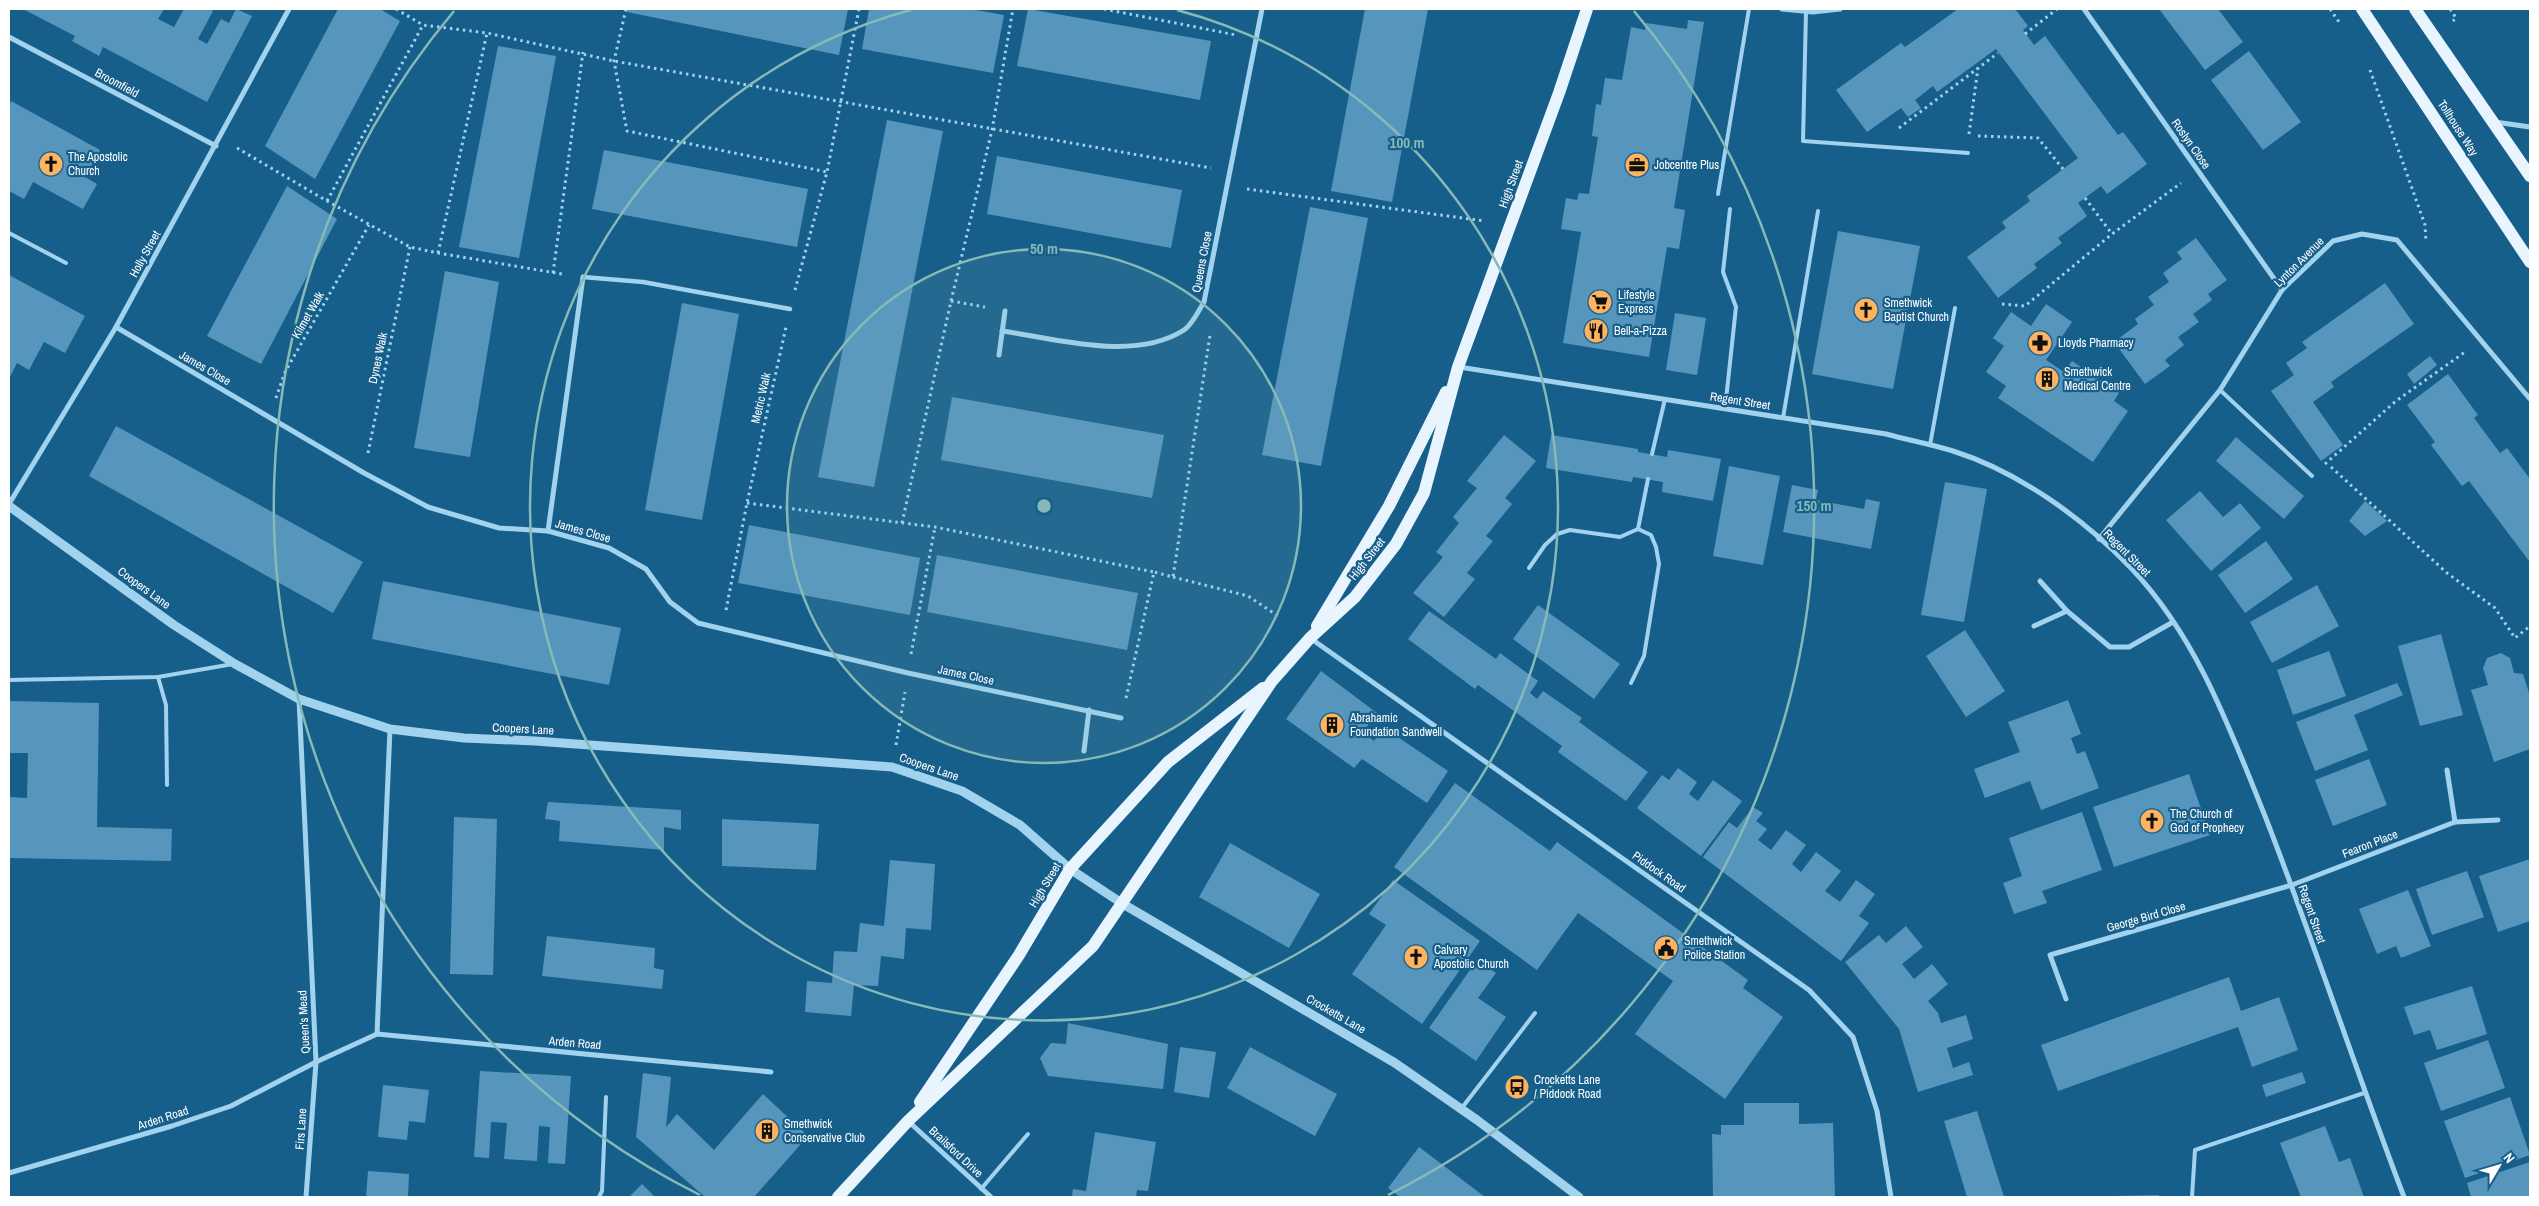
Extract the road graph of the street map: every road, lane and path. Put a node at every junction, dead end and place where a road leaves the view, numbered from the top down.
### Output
1 (290, 9) edge
2 (396, 9) edge
3 (626, 9) edge
4 (859, 9) edge
5 (1013, 9) edge
6 (1104, 9) edge
7 (1262, 9) edge
8 (1587, 9) edge
9 (1749, 9) edge
10 (1782, 9) edge
11 (1840, 9) edge
12 (2057, 9) edge
13 (2084, 9) edge
14 (2362, 9) edge
15 (2415, 9) edge
16 (2450, 9) edge
17 (1806, 12) junction
18 (2456, 18) dead end
19 (423, 25) junction
20 (488, 32) junction
21 (2025, 34) dead end
22 (9, 37) edge
23 (1257, 39) junction
24 (583, 52) junction
25 (1998, 53) dead end
26 (614, 61) junction
27 (1978, 68) junction
28 (2372, 71) dead end
29 (842, 103) junction
30 (2492, 121) junction
31 (2530, 127) edge
32 (992, 130) junction
33 (1892, 133) dead end
34 (221, 138) junction
35 (216, 146) junction
36 (1968, 153) joint
37 (2198, 171) junction
38 (827, 172) junction
39 (1229, 172) junction
40 (2530, 176) edge
41 (1227, 184) junction
42 (1718, 194) dead end
43 (2085, 198) dead end
44 (327, 201) junction
45 (1730, 209) dead end
46 (1818, 211) dead end
47 (1485, 221) dead end
48 (369, 225) junction
49 (9, 233) edge
50 (2112, 234) junction
51 (410, 246) junction
52 (438, 254) junction
53 (2530, 262) edge
54 (66, 263) dead end
55 (553, 272) junction
56 (583, 277) junction
57 (2428, 278) junction
58 (2282, 290) junction
59 (951, 300) junction
60 (1204, 302) junction
61 (2002, 304) dead end
62 (1955, 308) dead end
63 (790, 309) junction
64 (1005, 311) joint
65 (116, 327) junction
66 (1002, 331) junction
67 (2482, 340) junction
68 (999, 356) dead end
69 (1458, 367) junction
70 (2220, 390) junction
71 (1665, 399) junction
72 (2530, 399) edge
73 (1725, 409) junction
74 (269, 417) junction
75 (1783, 418) junction
76 (1930, 445) junction
77 (1652, 454) dead end
78 (2326, 463) junction
79 (364, 473) junction
80 (2312, 476) joint
81 (1648, 479) dead end
82 (747, 503) junction
83 (9, 505) edge
84 (902, 523) junction
85 (935, 527) junction
86 (1638, 529) junction
87 (548, 531) junction
88 (2099, 539) junction
89 (1529, 568) dead end
90 (1154, 572) junction
91 (1173, 577) junction
92 (2040, 581) dead end
93 (2067, 610) junction
94 (1281, 618) dead end
95 (2173, 622) junction
96 (2034, 626) dead end
97 (2530, 626) edge
98 (722, 630) junction
99 (1310, 638) junction
100 (235, 664) junction
101 (908, 673) junction
102 (158, 677) junction
103 (9, 680) edge
104 (1272, 681) junction
105 (1631, 683) dead end
106 (299, 699) junction
107 (1089, 710) junction
108 (1121, 718) joint
109 (390, 729) junction
110 (896, 745) dead end
111 (1084, 751) dead end
112 (2447, 770) dead end
113 (167, 785) dead end
114 (2498, 820) dead end
115 (2455, 822) junction
116 (1070, 868) junction
117 (2292, 884) junction
118 (1123, 904) junction
119 (2066, 999) dead end
120 (1535, 1013) dead end
121 (378, 1034) junction
122 (316, 1062) junction
123 (771, 1072) dead end
124 (2364, 1092) junction
125 (606, 1097) dead end
126 (1461, 1109) junction
127 (908, 1121) junction
128 (1028, 1134) dead end
129 (9, 1173) edge
130 (981, 1189) junction
131 (306, 1197) edge
132 (598, 1197) edge
133 (838, 1197) edge
134 (991, 1197) edge
135 (1579, 1197) edge
136 (1890, 1197) edge
137 (2192, 1197) edge
138 (2404, 1197) edge

1 - 34 street, Holly Street
2 - 19 path
3 - 26 path
4 - 29 path, Metric Walk
5 - 32 path
6 - 23 path
7 - 23 street, Queens Close
8 - 69 main road, High Street
9 - 42 lane
10 - 17 street
11 - 17 street
12 - 21 path
13 - 37 street, Roslyn Close
14 - 53 main road, Tollhouse Way
15 - 30 main road
16 - 18 path
17 - 36 lane
19 - 20 path
19 - 44 path
20 - 24 path
20 - 52 path
22 - 35 street, Broomfield
23 - 39 street, Queens Close
24 - 26 path
24 - 55 path
25 - 27 path
26 - 29 path
26 - 38 path
27 - 33 path
27 - 36 path
28 - 57 path
29 - 32 path
29 - 38 path, Metric Walk
30 - 31 street
30 - 40 main road
32 - 39 path
32 - 59 path
34 - 35 street, Holly Street
34 - 44 path
35 - 65 street, Holly Street
37 - 50 path
37 - 58 street, Roslyn Close
38 - 63 path, Metric Walk
39 - 41 street, Queens Close
41 - 47 path
41 - 60 street, Queens Close
43 - 50 path
44 - 48 path
45 - 73 lane
46 - 75 lane
48 - 51 path
48 - 74 path, Kilmet Walk
49 - 54 lane
50 - 61 path
51 - 52 path
51 - 79 path, Dynes Walk
52 - 55 path
55 - 56 path
56 - 63 street
56 - 87 street
57 - 58 street, Lynton Avenue
57 - 67 street, Lynton Avenue
58 - 70 street, Lynton Avenue
59 - 64 path
59 - 84 path
60 - 66 street, Queens Close
60 - 91 path
62 - 76 lane
63 - 82 path, Metric Walk
64 - 66 street
65 - 74 street, James Close
65 - 83 street, Holly Street
66 - 68 street
67 - 72 street, Lynton Avenue
67 - 78 path
69 - 71 street, Regent Street
69 - 99 main road, High Street
69 - 99 main road, High Street
70 - 80 lane
70 - 88 street, Lynton Avenue
71 - 73 street, Regent Street
71 - 77 lane
73 - 75 street, Regent Street
74 - 79 street, James Close
75 - 76 street, Regent Street
76 - 88 street, Regent Street
78 - 80 path
78 - 97 path
79 - 87 street, James Close
81 - 86 lane
82 - 84 path
82 - 98 path, Metric Walk
83 - 100 street, Coopers Lane
84 - 85 path
85 - 90 path
85 - 101 path
86 - 89 lane
86 - 105 lane
87 - 98 street, James Close
88 - 95 street, Regent Street
90 - 91 path
90 - 108 path
91 - 94 path
92 - 93 street
93 - 95 street
93 - 96 street
95 - 117 street, Regent Street
98 - 101 street, James Close
99 - 104 main road, High Street
99 - 136 street, Piddock Road
100 - 102 lane
100 - 106 street, Coopers Lane
101 - 107 street, James Close
101 - 110 path
102 - 103 lane
102 - 113 lane
104 - 116 main road, High Street
104 - 118 main road, High Street
106 - 109 street, Coopers Lane
106 - 122 street, Queen's Mead
107 - 108 street, James Close
107 - 111 street
109 - 116 street, Coopers Lane
109 - 121 street
112 - 115 street
114 - 115 street, Fearon Place
115 - 117 street, Fearon Place
116 - 118 street, Crocketts Lane
116 - 127 main road, High Street
117 - 119 street, George Bird Close
117 - 124 street, Regent Street
118 - 126 street, Crocketts Lane
118 - 127 main road, High Street
120 - 126 lane
121 - 122 street, Queen's Mead
121 - 123 street, Arden Road
122 - 129 street, Arden Road
122 - 131 street, Firs Lane
124 - 137 lane
124 - 138 street, Regent Street
125 - 132 lane
126 - 135 street, Crocketts Lane
127 - 130 street, Brailsford Drive
127 - 133 main road, High Street
128 - 130 lane
130 - 134 street, Brailsford Drive

